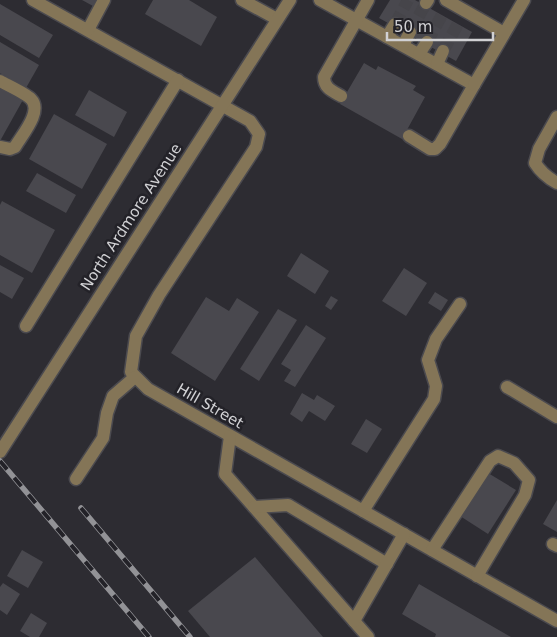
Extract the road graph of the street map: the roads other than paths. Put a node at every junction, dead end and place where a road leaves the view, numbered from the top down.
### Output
1 (33, 0) edge
2 (104, 0) edge
3 (242, 0) edge
4 (290, 0) edge
5 (320, 0) edge
6 (368, 0) edge
7 (524, 0) edge
8 (446, 5) edge
9 (277, 19) junction
10 (356, 20) junction
11 (395, 24) tunnel mouth
12 (88, 30) junction
13 (410, 32) tunnel mouth
14 (504, 33) junction
15 (388, 37) junction
16 (426, 42) tunnel mouth
17 (403, 45) junction
18 (443, 51) tunnel mouth
19 (419, 54) junction
20 (437, 64) junction
21 (178, 80) junction
22 (0, 81) edge
23 (474, 85) junction
24 (341, 96) dead end
25 (222, 104) junction
26 (557, 117) edge
27 (409, 136) dead end
28 (0, 147) edge
29 (557, 183) edge
30 (460, 304) dead end
31 (26, 326) dead end
32 (135, 377) junction
33 (507, 387) dead end
34 (557, 416) edge
35 (230, 436) junction
36 (0, 452) edge
37 (76, 478) dead end
38 (254, 507) junction
39 (363, 511) junction
40 (404, 534) junction
41 (432, 550) junction
42 (387, 564) junction
43 (478, 576) junction
44 (354, 621) junction
45 (557, 621) edge
46 (368, 637) edge

1 - 12 street
2 - 12 street
3 - 9 street
4 - 9 street, North Ardmore Avenue
5 - 10 street
6 - 10 street
7 - 14 street
8 - 14 street
9 - 25 street, North Ardmore Avenue
10 - 15 street
10 - 24 street
11 - 15 street
12 - 21 street
13 - 17 street
14 - 23 street
15 - 17 street
16 - 19 street
17 - 19 street
18 - 20 street
19 - 20 street
20 - 23 street
21 - 25 street
21 - 31 street
22 - 28 street
23 - 27 street
25 - 32 street
25 - 36 street, North Ardmore Avenue
26 - 29 street
30 - 39 street
32 - 35 street, Hill Street
32 - 37 street
33 - 34 street
35 - 38 street
35 - 39 street, Hill Street
38 - 42 street
38 - 44 street
39 - 40 street, Hill Street
40 - 41 street, Hill Street
40 - 42 street
41 - 43 street, Hill Street
41 - 43 street
42 - 44 street
43 - 45 street, Hill Street
44 - 46 street

